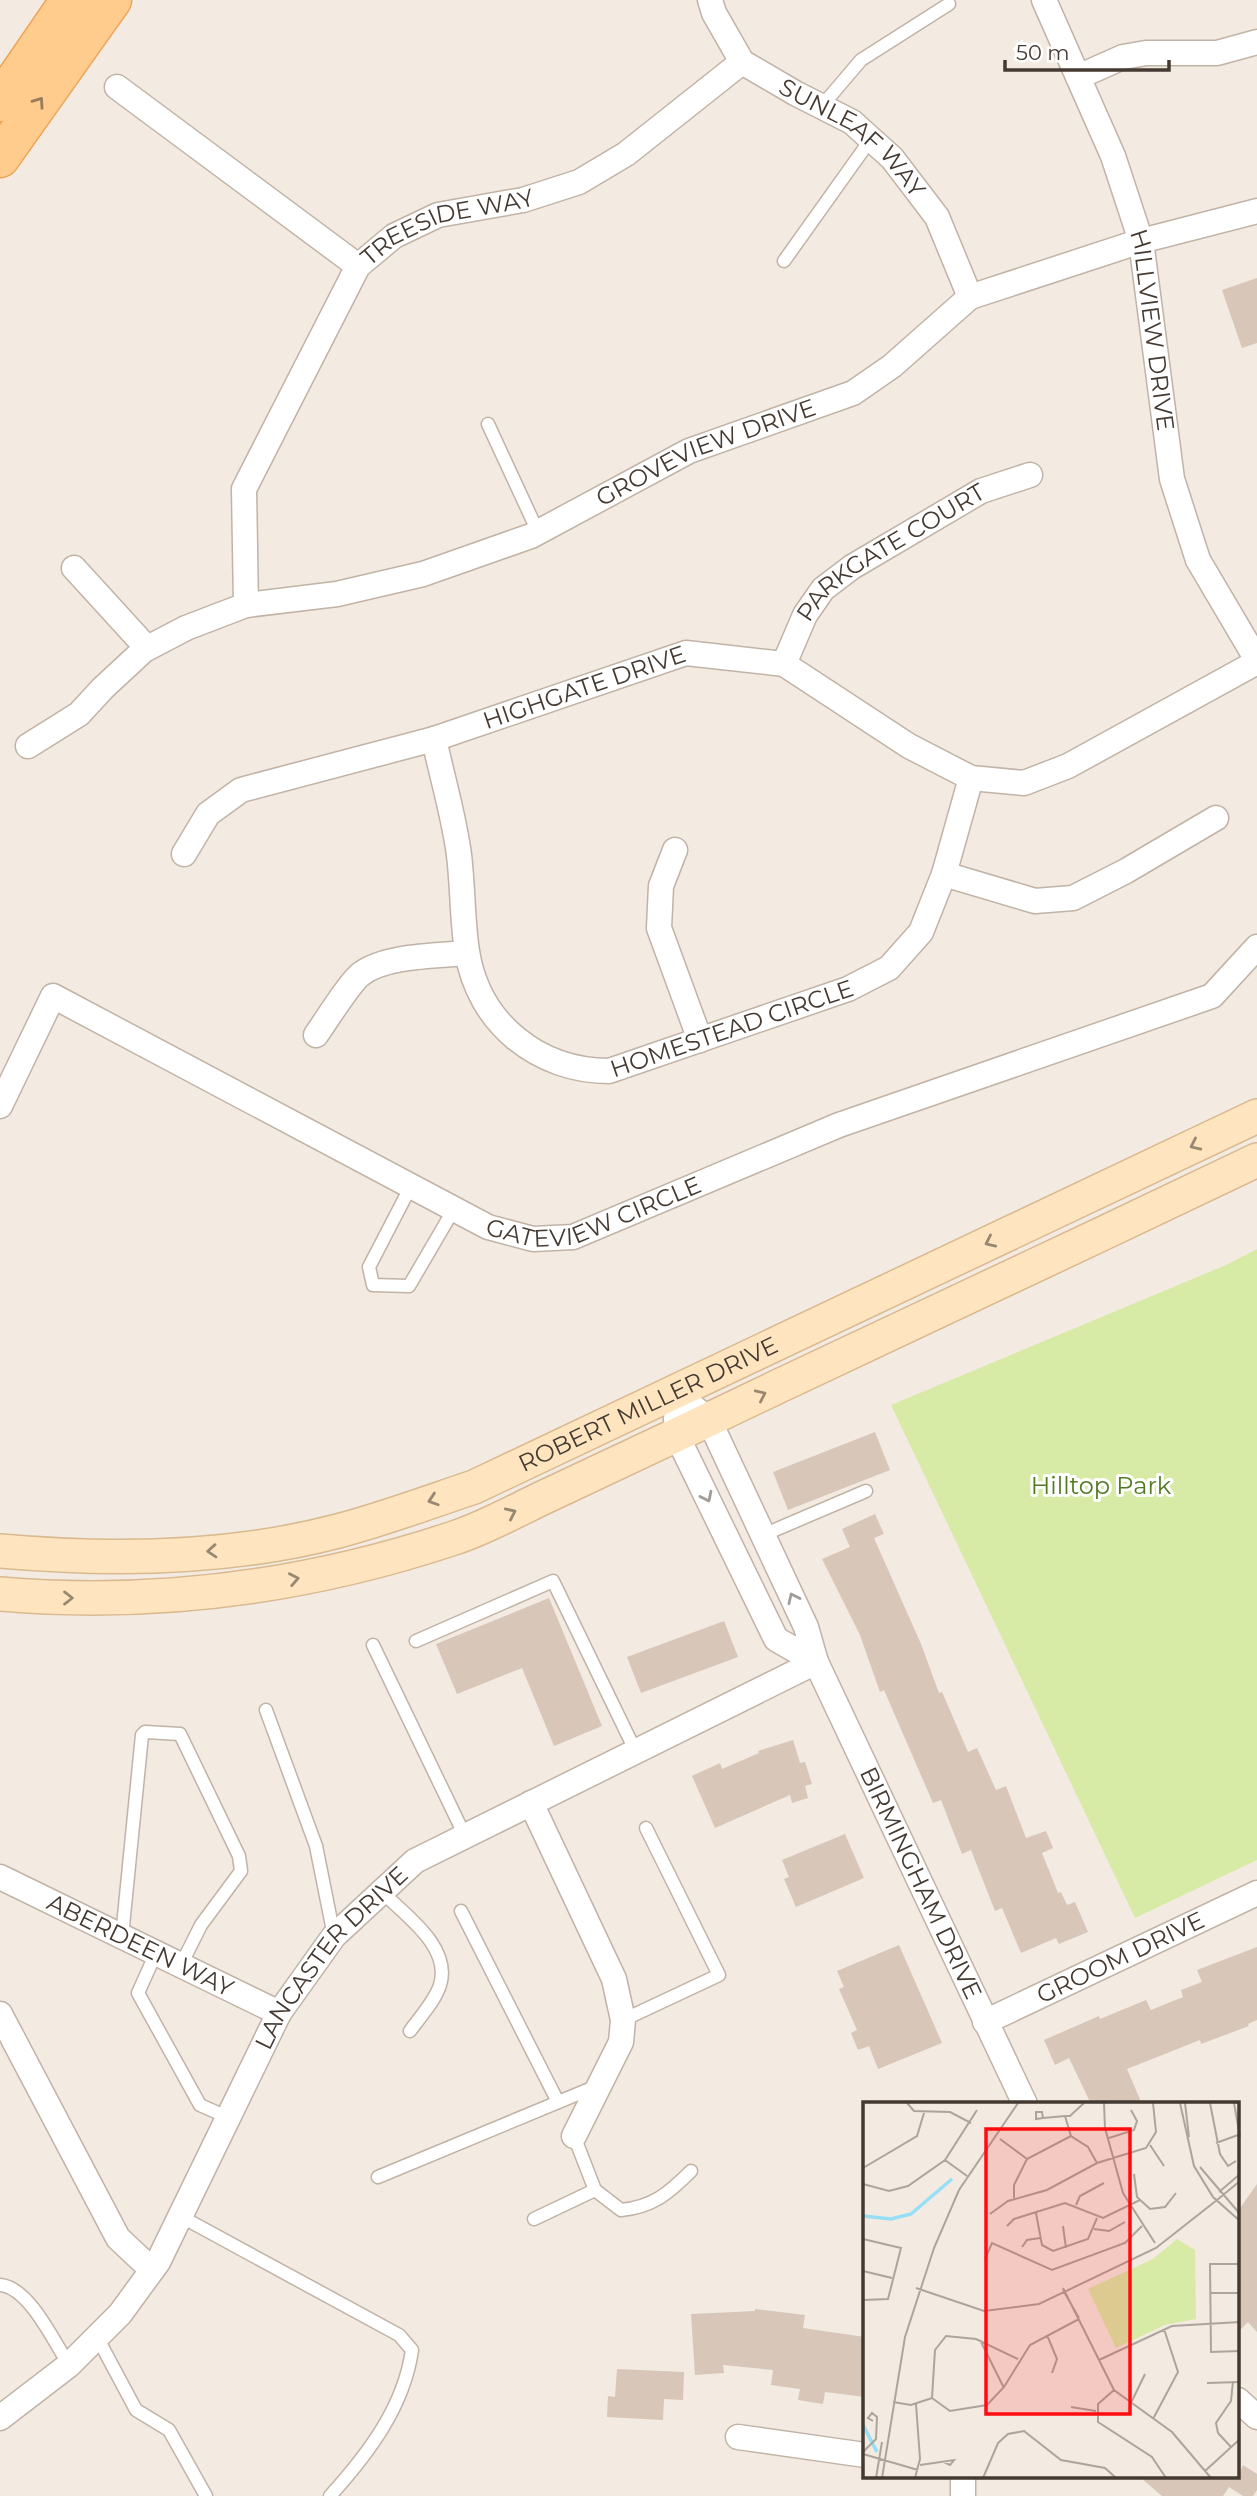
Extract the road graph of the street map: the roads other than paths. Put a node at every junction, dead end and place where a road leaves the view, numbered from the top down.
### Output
1 (70, 0) edge
2 (112, 0) edge
3 (710, 0) edge
4 (1044, 0) edge
5 (949, 4) dead end
6 (1257, 42) edge
7 (742, 62) junction
8 (1078, 77) junction
9 (117, 87) dead end
10 (0, 102) edge
11 (821, 107) junction
12 (871, 139) junction
13 (0, 158) edge
14 (1257, 211) edge
15 (1141, 242) junction
16 (784, 261) dead end
17 (358, 266) junction
18 (970, 298) junction
19 (488, 424) dead end
20 (1030, 475) dead end
21 (538, 533) junction
22 (74, 568) dead end
23 (246, 605) junction
24 (147, 648) junction
25 (1257, 661) edge
26 (784, 664) junction
27 (434, 739) junction
28 (28, 746) dead end
29 (971, 778) junction
30 (1216, 818) dead end
31 (676, 850) dead end
32 (184, 854) dead end
33 (944, 874) junction
34 (1257, 947) edge
35 (467, 953) junction
36 (316, 1035) dead end
37 (700, 1040) junction
38 (0, 1106) edge
39 (1257, 1116) edge
40 (1257, 1160) edge
41 (411, 1186) junction
42 (454, 1209) junction
43 (674, 1391) junction
44 (709, 1420) junction
45 (677, 1436) junction
46 (866, 1491) dead end
47 (763, 1535) junction
48 (0, 1551) edge
49 (0, 1594) edge
50 (416, 1641) dead end
51 (373, 1645) dead end
52 (816, 1662) junction
53 (266, 1710) dead end
54 (636, 1752) junction
55 (531, 1803) junction
56 (646, 1828) dead end
57 (465, 1836) junction
58 (0, 1877) edge
59 (382, 1892) junction
60 (1257, 1893) edge
61 (461, 1911) dead end
62 (122, 1936) junction
63 (334, 1936) junction
64 (156, 1953) junction
65 (181, 1965) junction
66 (279, 2013) junction
67 (0, 2014) edge
68 (623, 2020) junction
69 (985, 2022) junction
70 (410, 2031) dead end
71 (602, 2084) junction
72 (558, 2102) junction
73 (1024, 2102) edge
74 (226, 2118) junction
75 (574, 2136) joint
76 (691, 2171) dead end
77 (378, 2177) dead end
78 (595, 2190) junction
79 (180, 2216) junction
80 (534, 2219) dead end
81 (152, 2270) junction
82 (0, 2285) edge
83 (97, 2337) junction
84 (69, 2365) junction
85 (0, 2418) edge
86 (738, 2437) dead end
87 (863, 2455) edge
88 (963, 2478) edge
89 (206, 2496) edge
90 (330, 2496) edge
91 (963, 2496) edge

1 - 10 main road
13 -> 2 main road
3 - 7 street
4 - 8 street, HILLVIEW DRIVE
5 - 11 lane
6 - 8 street
7 - 11 street, SUNLEAF WAY
7 - 17 street, TREESIDE WAY
8 - 15 street, HILLVIEW DRIVE
9 - 17 street
11 - 12 street, SUNLEAF WAY
12 - 16 lane
12 - 18 street, SUNLEAF WAY
14 - 15 street, GROVEVIEW DRIVE
15 - 18 street, GROVEVIEW DRIVE
15 - 25 street, HILLVIEW DRIVE
17 - 23 street, TREESIDE WAY
18 - 21 street, GROVEVIEW DRIVE
19 - 21 lane
20 - 26 street, PARKGATE COURT
21 - 23 street, GROVEVIEW DRIVE
22 - 24 street
23 - 24 street, GROVEVIEW DRIVE
24 - 28 street, GROVEVIEW DRIVE
25 - 29 street, HIGHGATE DRIVE
26 - 27 street, HIGHGATE DRIVE
26 - 29 street, HIGHGATE DRIVE
27 - 32 street, HIGHGATE DRIVE
27 - 35 street, HOMESTEAD CIRCLE
29 - 33 street, HOMESTEAD CIRCLE
30 - 33 street
31 - 37 street
33 - 37 street, HOMESTEAD CIRCLE
34 - 42 street, GATEVIEW CIRCLE
35 - 36 street
35 - 37 street, HOMESTEAD CIRCLE
38 - 41 street, GATEVIEW CIRCLE
39 -> 43 main road, ROBERT MILLER DRIVE
44 -> 40 main road, ROBERT MILLER DRIVE
41 - 42 street, GATEVIEW CIRCLE
41 - 42 lane
43 - 44 street, BIRMINGHAM DRIVE
43 - 45 street
43 -> 48 main road, ROBERT MILLER DRIVE
44 - 45 main road, ROBERT MILLER DRIVE
44 - 47 street, BIRMINGHAM DRIVE
49 -> 45 main road, ROBERT MILLER DRIVE
45 -> 52 street
46 - 47 lane
52 -> 47 street, BIRMINGHAM DRIVE
50 - 54 lane
51 - 57 lane
52 - 54 street, LANCASTER DRIVE
52 - 69 street, BIRMINGHAM DRIVE
53 - 63 lane
54 - 55 street, LANCASTER DRIVE
55 - 57 street, LANCASTER DRIVE
55 - 68 street
56 - 68 lane
57 - 59 street, LANCASTER DRIVE
58 - 62 street, ABERDEEN WAY
59 - 63 street, LANCASTER DRIVE
59 - 70 lane
60 - 69 street, GROOM DRIVE
61 - 72 lane
62 - 64 street, ABERDEEN WAY
62 - 65 lane
63 - 66 street, LANCASTER DRIVE
64 - 65 street, ABERDEEN WAY
64 - 74 lane
65 - 66 street, ABERDEEN WAY
66 - 74 street, LANCASTER DRIVE
67 - 81 street
68 - 71 street
69 - 73 street, BIRMINGHAM DRIVE
71 - 72 lane
71 - 75 street
72 - 77 lane
74 - 79 street, LANCASTER DRIVE
75 - 78 lane
76 - 78 lane
78 - 80 lane
79 - 81 street, LANCASTER DRIVE
79 - 90 lane
81 - 83 street, LANCASTER DRIVE
82 - 84 lane
83 - 84 street, LANCASTER DRIVE
83 - 89 lane
84 - 85 street, LANCASTER DRIVE
86 - 87 street
88 - 91 street

